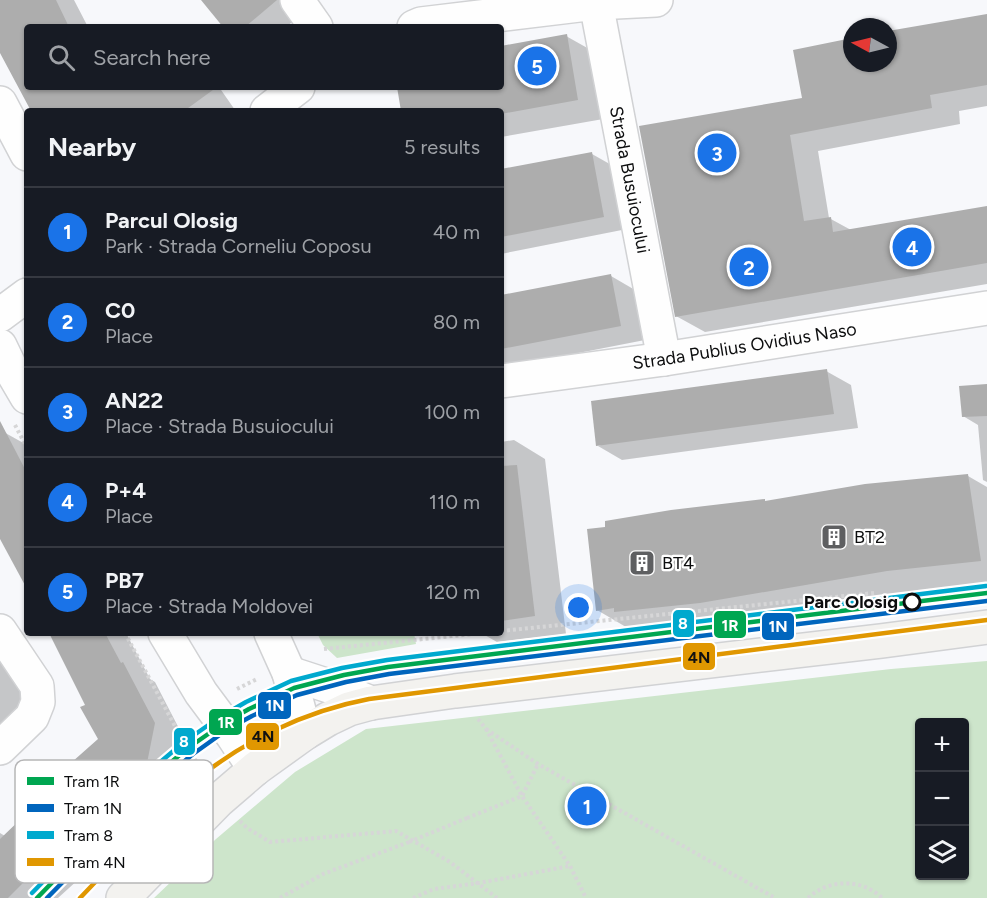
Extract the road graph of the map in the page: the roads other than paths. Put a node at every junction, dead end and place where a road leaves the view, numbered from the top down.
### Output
1 (297, 0) edge
2 (656, 0) edge
3 (596, 1) edge
4 (314, 24) edge
5 (421, 24) edge
6 (294, 90) edge
7 (0, 104) edge
8 (271, 108) edge
9 (24, 148) edge
10 (24, 297) edge
11 (987, 308) edge
12 (0, 315) edge
13 (0, 346) edge
14 (664, 359) junction
15 (504, 381) edge
16 (24, 392) edge
17 (987, 627) edge
18 (0, 631) edge
19 (167, 636) edge
20 (272, 636) edge
21 (289, 673) junction
22 (371, 703) junction
23 (305, 733) junction
24 (0, 748) edge
25 (255, 769) junction
26 (213, 806) edge
27 (138, 883) edge
28 (123, 898) edge

1 - 4 street
2 - 3 street
3 - 5 street
3 - 14 street, Strada Busuiocului
6 - 8 street
7 - 9 street
10 - 12 street
11 - 14 street, Strada Publius Ovidius Naso
13 - 16 street
14 - 15 street, Strada Publius Ovidius Naso
17 - 22 main road
18 - 24 street
19 - 25 street
20 - 21 street
21 - 22 street
21 - 23 street
22 - 23 main road
23 - 25 main road
25 - 26 main road
27 - 28 main road

